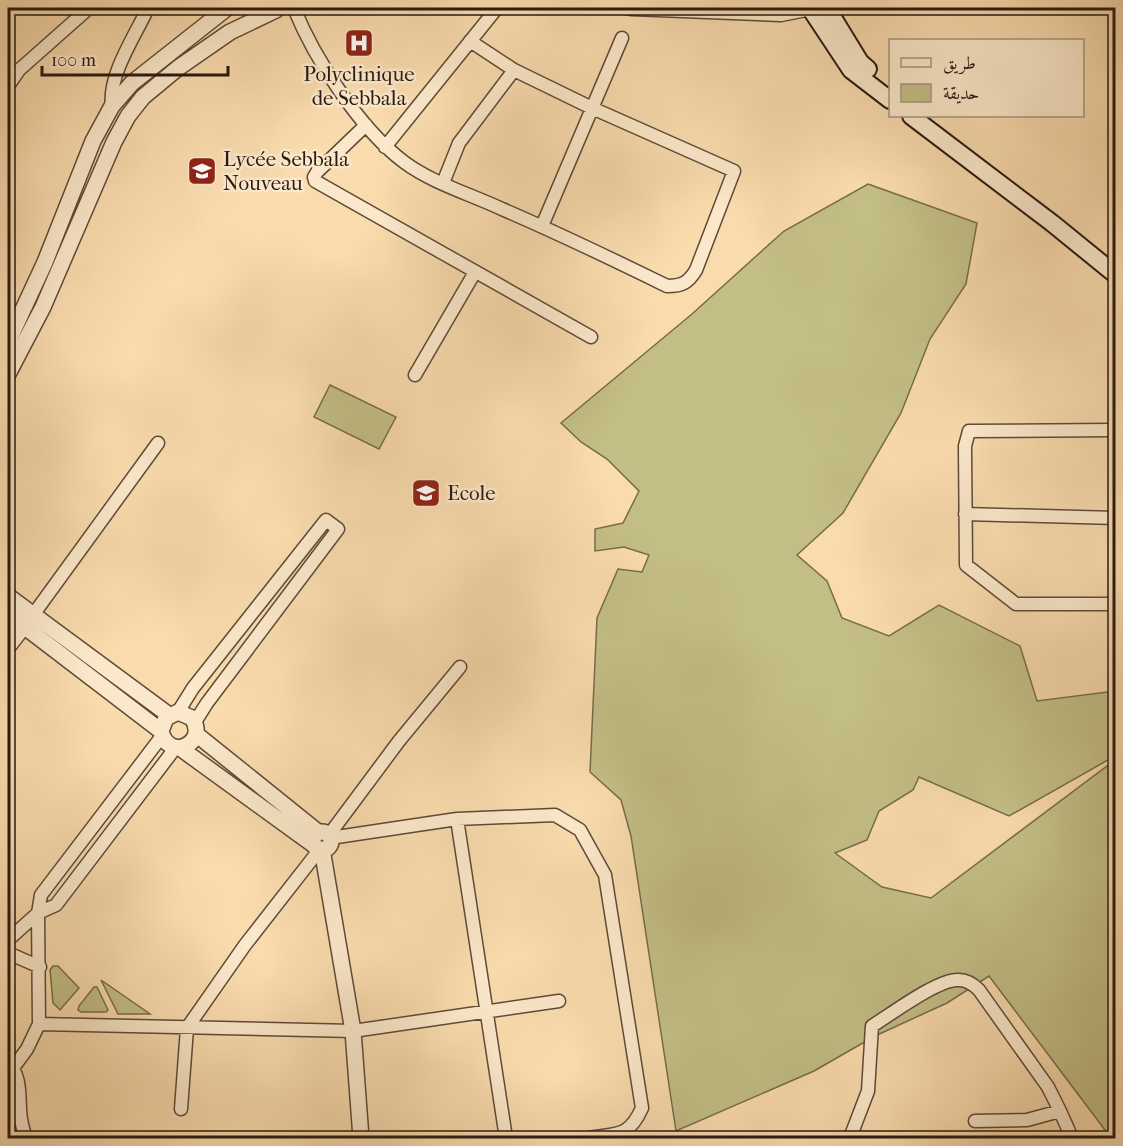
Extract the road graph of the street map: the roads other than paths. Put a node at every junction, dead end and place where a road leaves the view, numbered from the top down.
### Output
1 (89, 8) edge
2 (148, 8) edge
3 (227, 8) edge
4 (279, 8) edge
5 (294, 8) edge
6 (497, 8) edge
7 (626, 8) edge
8 (816, 8) edge
9 (622, 38) dead end
10 (470, 41) junction
11 (514, 70) junction
12 (889, 84) edge
13 (8, 86) edge
14 (889, 98) edge
15 (112, 106) junction
16 (592, 108) junction
17 (912, 117) edge
18 (929, 117) edge
19 (366, 126) junction
20 (385, 147) junction
21 (443, 183) junction
22 (542, 226) junction
23 (1116, 261) edge
24 (475, 272) junction
25 (1116, 275) edge
26 (591, 337) dead end
27 (8, 342) edge
28 (8, 374) edge
29 (415, 375) dead end
30 (1116, 430) edge
31 (158, 443) dead end
32 (965, 514) junction
33 (1116, 518) edge
34 (8, 596) edge
35 (1116, 604) edge
36 (25, 619) edge
37 (8, 648) edge
38 (460, 667) dead end
39 (174, 713) junction
40 (195, 728) junction
41 (161, 734) junction
42 (178, 748) junction
43 (457, 819) junction
44 (322, 842) junction
45 (38, 913) junction
46 (8, 940) edge
47 (8, 953) edge
48 (40, 967) junction
49 (559, 1001) dead end
50 (486, 1012) junction
51 (39, 1024) junction
52 (187, 1028) junction
53 (353, 1031) junction
54 (10, 1066) edge
55 (181, 1109) dead end
56 (1060, 1111) junction
57 (975, 1121) dead end
58 (26, 1138) edge
59 (361, 1138) edge
60 (506, 1138) edge
61 (590, 1138) edge
62 (850, 1138) edge
63 (1072, 1138) edge

1 - 13 street
2 - 15 street
3 - 15 street
4 - 28 street
5 - 19 street
6 - 10 street
7 - 8 street
8 - 12 main road
8 - 14 main road
9 - 16 street
10 - 11 street
10 - 20 street
11 - 16 street
11 - 21 street
15 - 27 street
16 - 22 street
16 - 22 street
17 - 25 main road
18 - 23 main road
19 - 20 street
19 - 24 street
20 - 21 street
21 - 22 street
24 - 26 street
24 - 29 street
30 - 32 street
31 - 36 street
32 - 33 street
32 - 35 street
34 - 36 street
36 - 37 street
36 - 39 street
36 - 41 street
38 - 44 street
39 - 40 street
39 - 40 street
39 - 41 street
40 - 42 street
40 - 44 street
41 - 42 street
41 - 45 street
42 - 44 street
42 - 45 street
43 - 44 street
43 - 50 street
43 - 61 street
44 - 52 street
44 - 53 street
45 - 46 street
45 - 48 street
47 - 48 street
48 - 51 street
49 - 50 street
50 - 53 street
50 - 60 street
51 - 52 street
51 - 54 street
52 - 53 street
52 - 55 street
53 - 59 street
54 - 58 street
56 - 57 street
56 - 62 street
56 - 63 street

